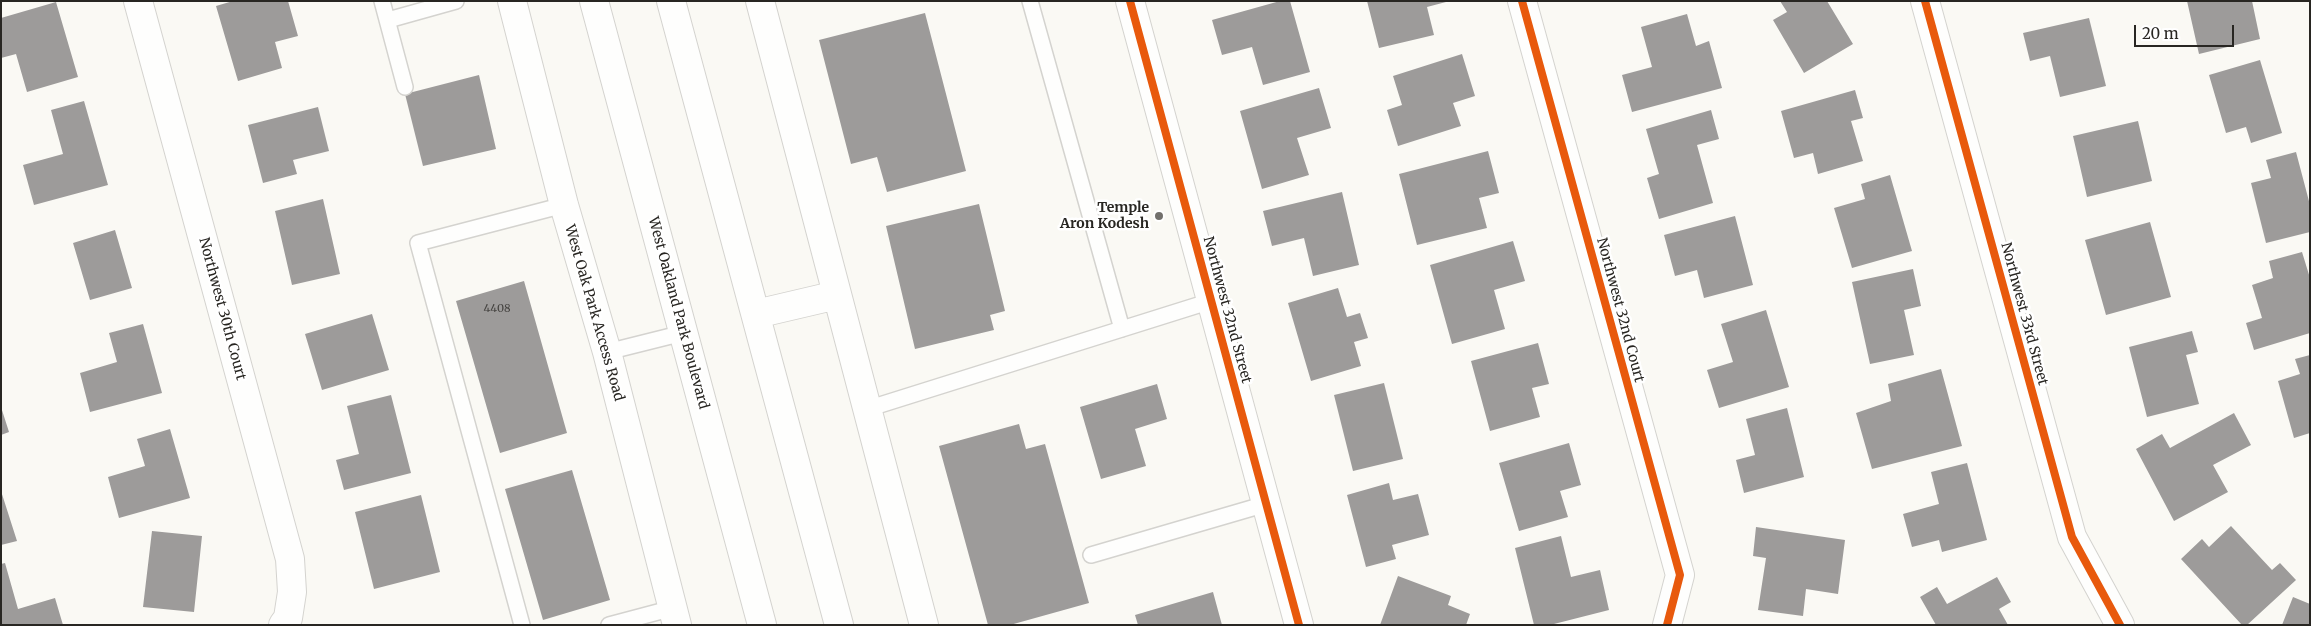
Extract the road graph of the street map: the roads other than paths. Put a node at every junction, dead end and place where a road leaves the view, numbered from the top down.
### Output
1 (138, 1) edge
2 (382, 1) edge
3 (456, 1) edge
4 (512, 1) edge
5 (594, 1) edge
6 (671, 1) edge
7 (760, 1) edge
8 (1030, 1) edge
9 (1130, 1) edge
10 (1522, 1) edge
11 (1925, 1) edge
12 (388, 20) junction
13 (405, 87) dead end
14 (564, 205) junction
15 (837, 295) junction
16 (1211, 301) junction
17 (756, 314) junction
18 (1122, 329) junction
19 (683, 333) junction
20 (607, 352) junction
21 (867, 409) junction
22 (1266, 504) junction
23 (1091, 554) dead end
24 (675, 616) edge
25 (286, 621) edge
26 (522, 625) edge
27 (609, 625) edge
28 (762, 625) edge
29 (839, 625) edge
30 (924, 625) edge
31 (1299, 625) edge
32 (1667, 625) edge
33 (2120, 625) edge

1 - 25 street, Northwest 30th Court
2 - 12 lane
3 - 12 lane
4 - 14 street, West Oak Park Access Road
5 - 19 street, West Oakland Park Boulevard
6 - 17 street
7 - 15 street
8 - 18 lane
9 - 16 street, Northwest 32nd Street
10 - 32 street, Northwest 32nd Court
11 - 33 street, Northwest 33rd Street
12 - 13 lane
14 - 20 street, West Oak Park Access Road
14 - 26 lane
15 - 17 street
15 - 21 street
16 - 18 lane
16 - 22 street, Northwest 32nd Street
17 - 29 street
18 - 21 lane
19 - 20 lane
19 - 28 street, West Oakland Park Boulevard
20 - 24 street, West Oak Park Access Road
21 - 30 street
22 - 23 lane
22 - 31 street, Northwest 32nd Street
24 - 27 lane

